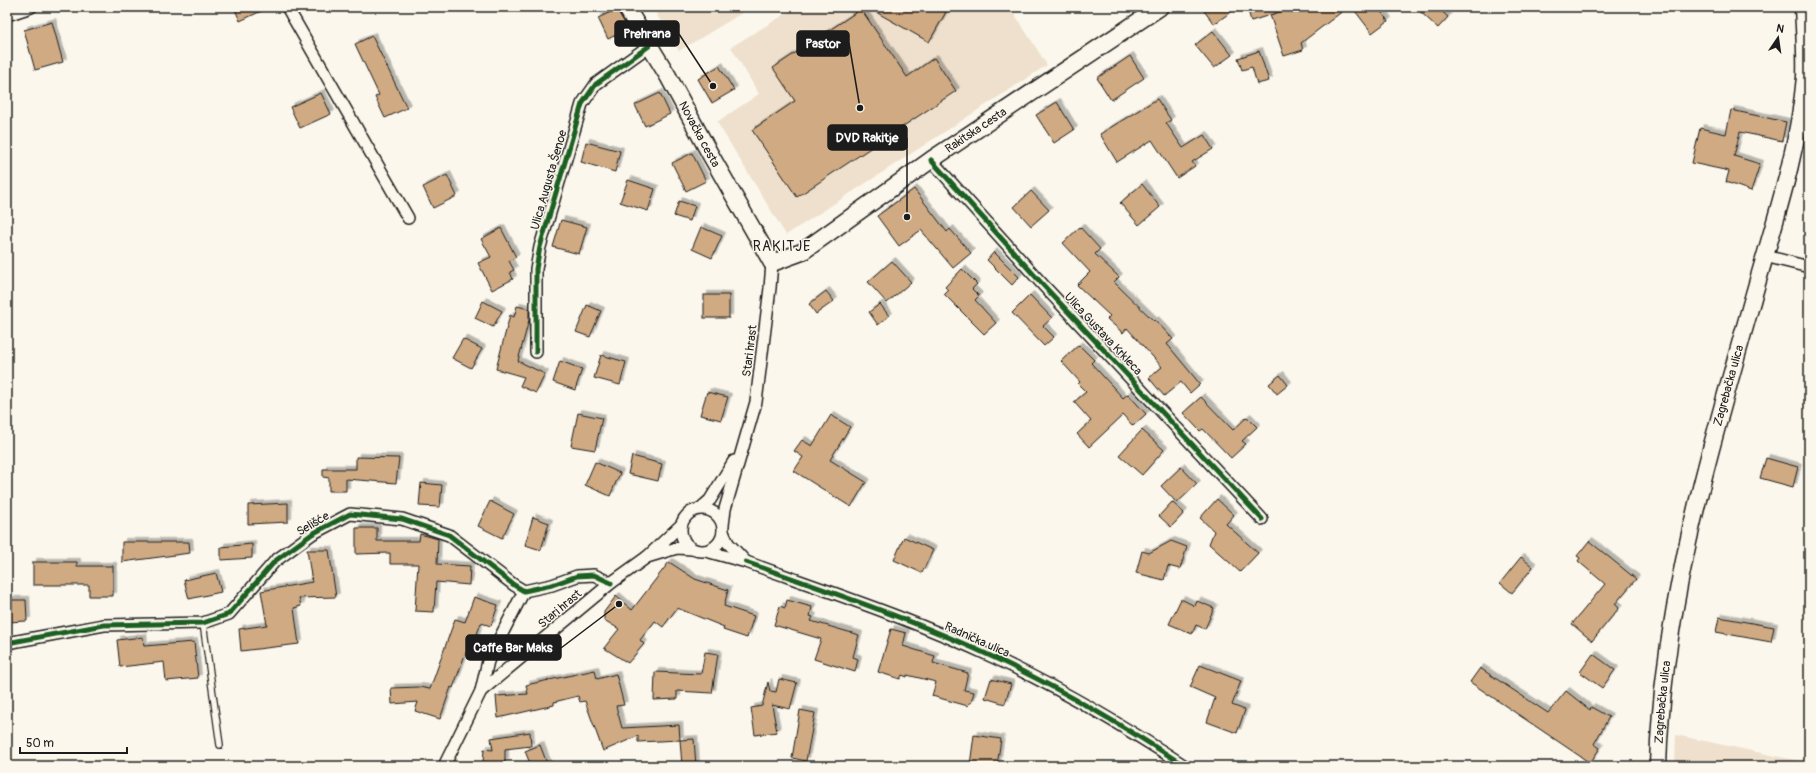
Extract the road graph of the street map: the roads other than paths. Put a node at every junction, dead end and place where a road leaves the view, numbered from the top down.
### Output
1 (31, 7) edge
2 (287, 7) edge
3 (626, 7) edge
4 (1160, 7) edge
5 (1803, 7) edge
6 (7, 15) edge
7 (649, 46) junction
8 (931, 160) junction
9 (408, 218) dead end
10 (1765, 256) junction
11 (772, 263) junction
12 (1809, 267) edge
13 (536, 352) dead end
14 (746, 440) junction
15 (701, 508) junction
16 (1262, 519) dead end
17 (680, 525) junction
18 (723, 528) junction
19 (692, 549) junction
20 (706, 551) junction
21 (647, 557) junction
22 (746, 562) junction
23 (611, 583) junction
24 (524, 591) junction
25 (203, 623) junction
26 (7, 643) edge
27 (481, 691) junction
28 (220, 745) dead end
29 (444, 766) edge
30 (1184, 766) edge
31 (1658, 766) edge

1 - 6 street
2 - 9 street
3 - 7 main road, Novačka cesta
4 - 8 main road, Rakitska cesta
5 - 10 main road, Zagrebačka ulica
7 - 11 main road, Novačka cesta
7 - 13 street, Ulica Augusta Šenoe
8 - 11 main road, Rakitska cesta
8 - 16 street, Ulica Gustava Krkleca
10 - 12 street
10 - 31 main road, Zagrebačka ulica
11 - 14 street, Stari hrast
14 - 15 street, Stari hrast
14 - 18 street, Stari hrast
15 - 17 street
15 - 18 street
17 - 19 street
17 - 21 street, Stari hrast
18 - 20 street
18 - 22 street, Radnička ulica
19 - 20 street
19 - 21 street, Stari hrast
20 - 22 street, Radnička ulica
21 - 23 street, Stari hrast
22 - 30 street, Radnička ulica
23 - 24 street
23 - 27 street, Stari hrast
24 - 25 street, Selišće
24 - 27 street
25 - 26 street, Selišće
25 - 28 lane
27 - 29 street, Stari hrast

